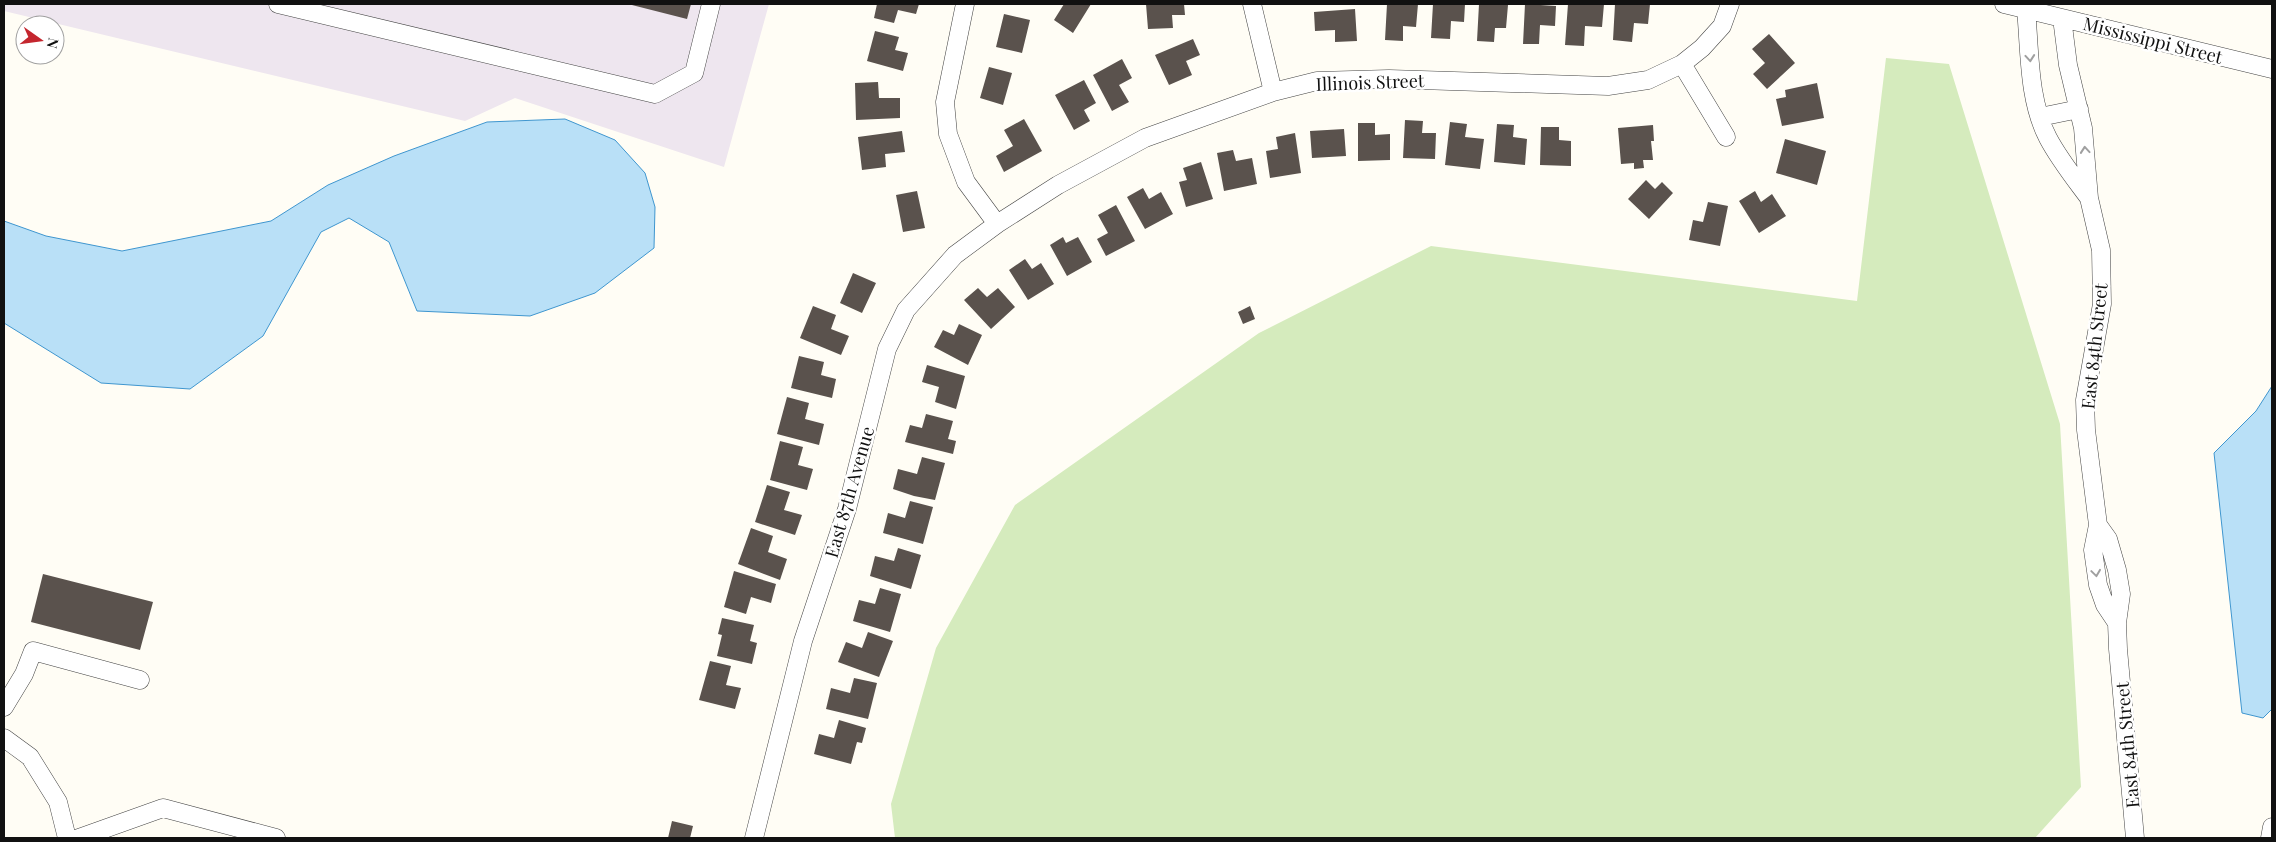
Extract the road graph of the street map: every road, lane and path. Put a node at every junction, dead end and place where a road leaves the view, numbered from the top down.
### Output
1 (278, 4) edge
2 (711, 4) edge
3 (965, 4) edge
4 (1252, 4) edge
5 (1730, 4) edge
6 (2004, 4) edge
7 (2026, 9) junction
8 (2062, 18) junction
9 (1682, 64) junction
10 (2272, 69) edge
11 (1273, 92) junction
12 (2078, 109) junction
13 (2040, 117) junction
14 (1726, 137) dead end
15 (2089, 198) junction
16 (997, 224) junction
17 (140, 680) dead end
18 (4, 707) edge
19 (4, 738) edge
20 (2272, 827) edge
21 (67, 838) edge
22 (79, 838) edge
23 (276, 838) edge
24 (754, 838) edge
25 (2136, 838) edge
26 (2270, 838) edge

1 - 2 street
3 - 16 street
4 - 11 street
5 - 9 street, Illinois Street
6 - 7 street, Mississippi Street
7 - 8 street, Mississippi Street
7 -> 13 street, East 84th Street
8 - 10 street, Mississippi Street
8 - 12 street, East 84th Street
9 - 11 street, Illinois Street
9 - 14 street
11 - 16 street, Illinois Street
12 - 13 street
15 -> 12 street, East 84th Street
13 - 15 street, East 84th Street
15 - 25 street, East 84th Street
16 - 24 street, East 87th Avenue
17 - 18 street
19 - 21 street
20 - 26 street
22 - 23 street

